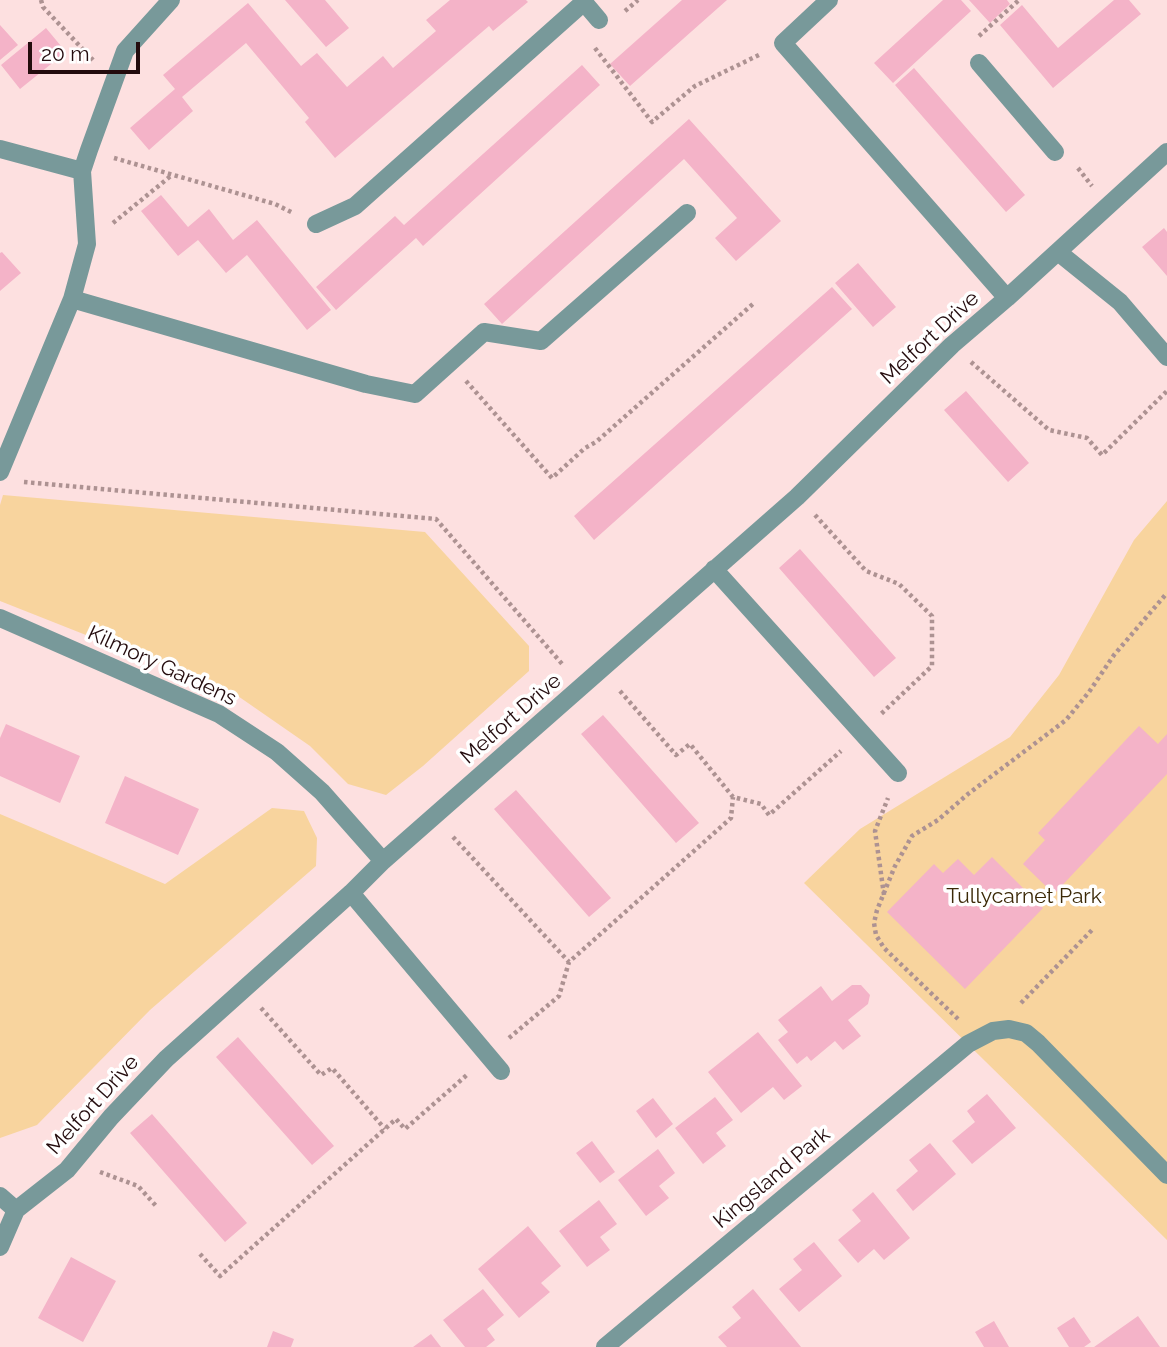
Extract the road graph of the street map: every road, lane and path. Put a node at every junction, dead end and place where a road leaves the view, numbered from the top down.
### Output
1 (41, 0) edge
2 (171, 0) edge
3 (829, 0) edge
4 (1018, 0) edge
5 (583, 1) edge
6 (600, 19) joint
7 (783, 43) junction
8 (979, 62) joint
9 (117, 73) junction
10 (0, 149) edge
11 (89, 150) junction
12 (1055, 152) joint
13 (1167, 152) edge
14 (82, 171) junction
15 (173, 175) junction
16 (1107, 206) junction
17 (687, 213) dead end
18 (316, 224) joint
19 (87, 244) junction
20 (1058, 252) junction
21 (1007, 298) junction
22 (72, 299) junction
23 (754, 303) dead end
24 (952, 345) junction
25 (1167, 357) edge
26 (450, 362) junction
27 (1167, 391) edge
28 (7, 476) edge
29 (797, 497) junction
30 (715, 569) junction
31 (1167, 593) edge
32 (0, 618) edge
33 (601, 669) junction
34 (582, 687) junction
35 (861, 733) junction
36 (898, 773) joint
37 (434, 817) junction
38 (383, 861) junction
39 (351, 893) junction
40 (884, 895) junction
41 (1092, 930) dead end
42 (569, 962) dead end
43 (244, 989) junction
44 (1009, 1029) junction
45 (974, 1041) junction
46 (501, 1071) dead end
47 (385, 1129) dead end
48 (77, 1158) junction
49 (1167, 1175) edge
50 (0, 1196) edge
51 (157, 1207) dead end
52 (16, 1210) junction
53 (0, 1247) edge
54 (605, 1347) edge

1 - 9 path
2 - 9 street
3 - 7 street
4 - 8 path
5 - 6 street
5 - 18 street
6 - 7 path
7 - 21 street
8 - 12 street
9 - 11 street
10 - 14 street
11 - 14 street
11 - 15 path
12 - 16 path
13 - 16 street, Melfort Drive
14 - 19 street
15 - 18 path
15 - 19 path
16 - 20 street, Melfort Drive
17 - 26 street
19 - 22 street
20 - 21 street, Melfort Drive
20 - 25 street
21 - 24 street, Melfort Drive
22 - 26 street
22 - 28 street
23 - 26 path
24 - 27 path
24 - 29 street, Melfort Drive
28 - 34 path
29 - 30 street, Melfort Drive
29 - 35 path
30 - 33 street, Melfort Drive
30 - 35 street
31 - 40 path
32 - 38 street, Kilmory Gardens
33 - 34 street, Melfort Drive
33 - 35 path
34 - 37 street, Melfort Drive
35 - 36 street
36 - 40 path
37 - 38 street, Melfort Drive
37 - 42 path
38 - 39 street, Melfort Drive
39 - 43 street, Melfort Drive
39 - 46 street
40 - 45 path
41 - 44 path
43 - 47 path
43 - 48 street, Melfort Drive
44 - 45 street
44 - 49 street
45 - 54 street, Kingsland Park
48 - 51 path
48 - 52 street, Melfort Drive
50 - 52 street
52 - 53 street

